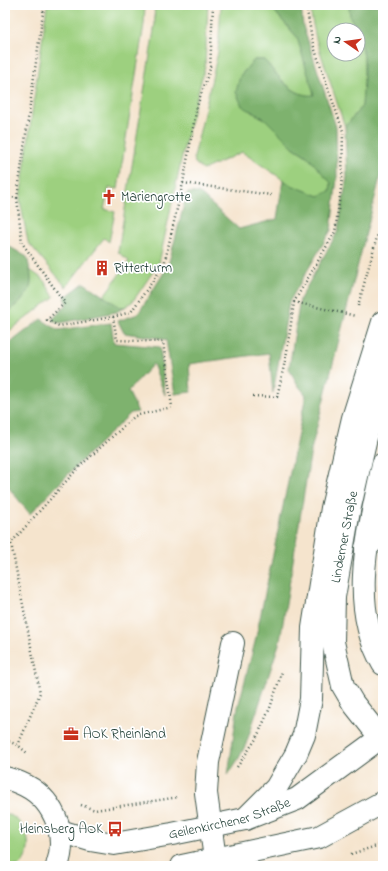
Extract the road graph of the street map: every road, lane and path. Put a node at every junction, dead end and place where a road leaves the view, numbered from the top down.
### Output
1 (44, 5) edge
2 (213, 5) edge
3 (306, 5) edge
4 (183, 183) junction
5 (271, 195) dead end
6 (5, 196) edge
7 (17, 198) junction
8 (294, 302) junction
9 (345, 314) dead end
10 (113, 316) junction
11 (383, 322) edge
12 (383, 326) edge
13 (253, 396) dead end
14 (383, 464) edge
15 (383, 532) edge
16 (366, 548) junction
17 (233, 643) dead end
18 (383, 664) edge
19 (270, 708) dead end
20 (382, 738) edge
21 (5, 740) edge
22 (18, 745) junction
23 (29, 755) dead end
24 (5, 778) edge
25 (206, 793) junction
26 (383, 802) edge
27 (78, 804) dead end
28 (245, 819) junction
29 (210, 827) junction
30 (60, 831) junction
31 (215, 859) junction
32 (57, 866) edge
33 (182, 866) edge

1 - 7 path
2 - 4 path
3 - 8 path
4 - 5 path
4 - 10 path
6 - 7 path
7 - 10 path
8 - 9 path
8 - 13 path
10 - 22 path
11 - 28 main road
12 - 20 main road, Linderner Straße
14 - 16 main road, Linderner Straße
15 - 16 main road
16 - 18 main road, Linderner Straße
17 - 25 main road
19 - 25 path
20 - 28 main road, Geilenkirchener Straße
21 - 22 path
22 - 23 path
24 - 30 main road
25 - 27 path
25 - 29 main road
26 - 31 main road
28 - 29 main road, Geilenkirchener Straße
29 - 30 main road, Geilenkirchener Straße
29 - 31 main road
30 - 32 main road
31 - 33 main road

